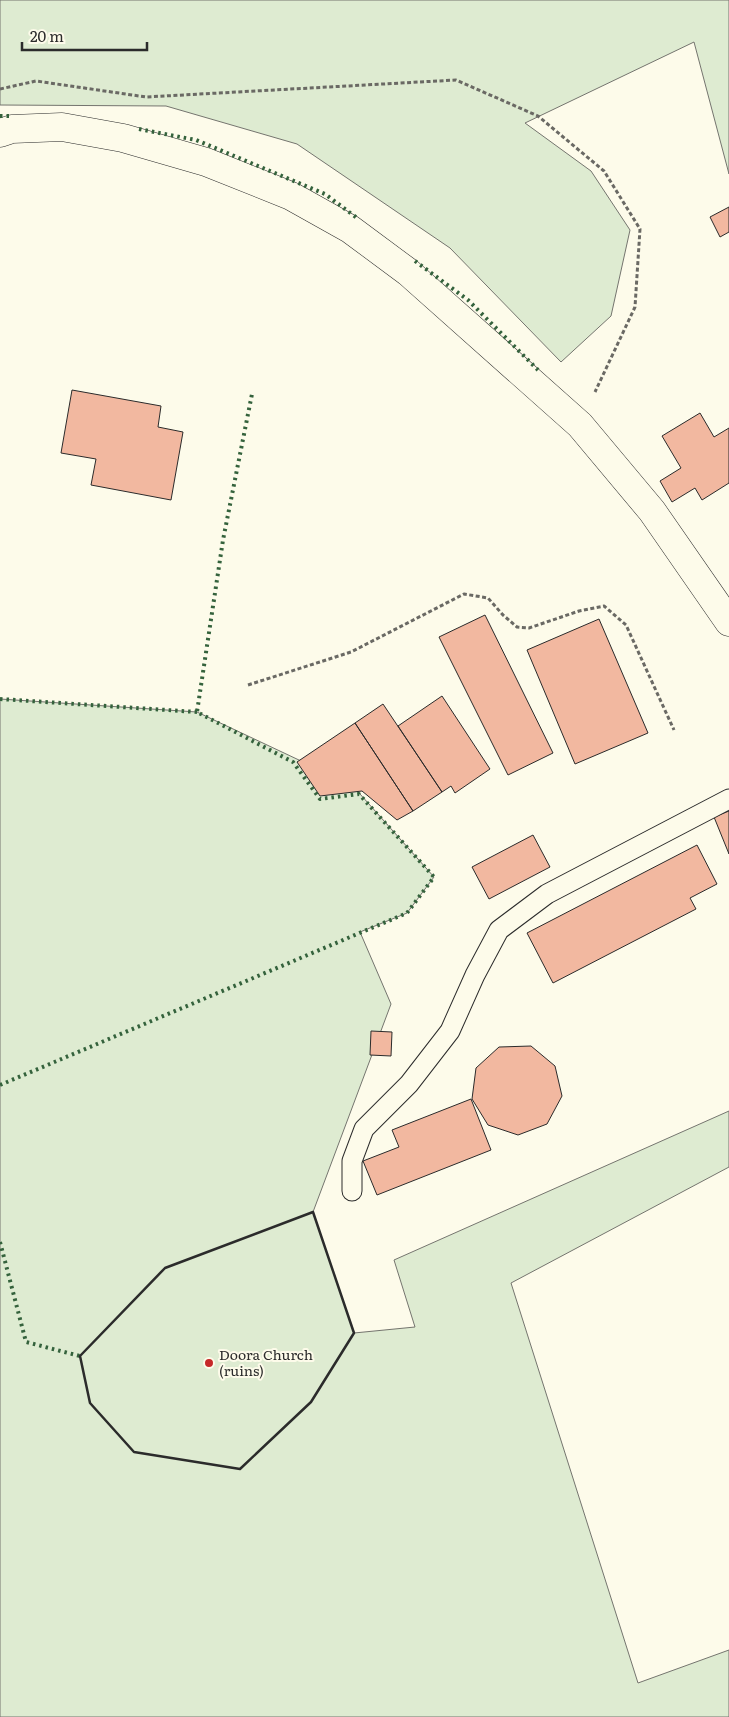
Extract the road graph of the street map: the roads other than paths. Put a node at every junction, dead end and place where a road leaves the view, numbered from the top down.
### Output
1 (0, 133) edge
2 (729, 622) edge
3 (729, 799) edge
4 (352, 1191) dead end

1 - 2 street
3 - 4 lane

